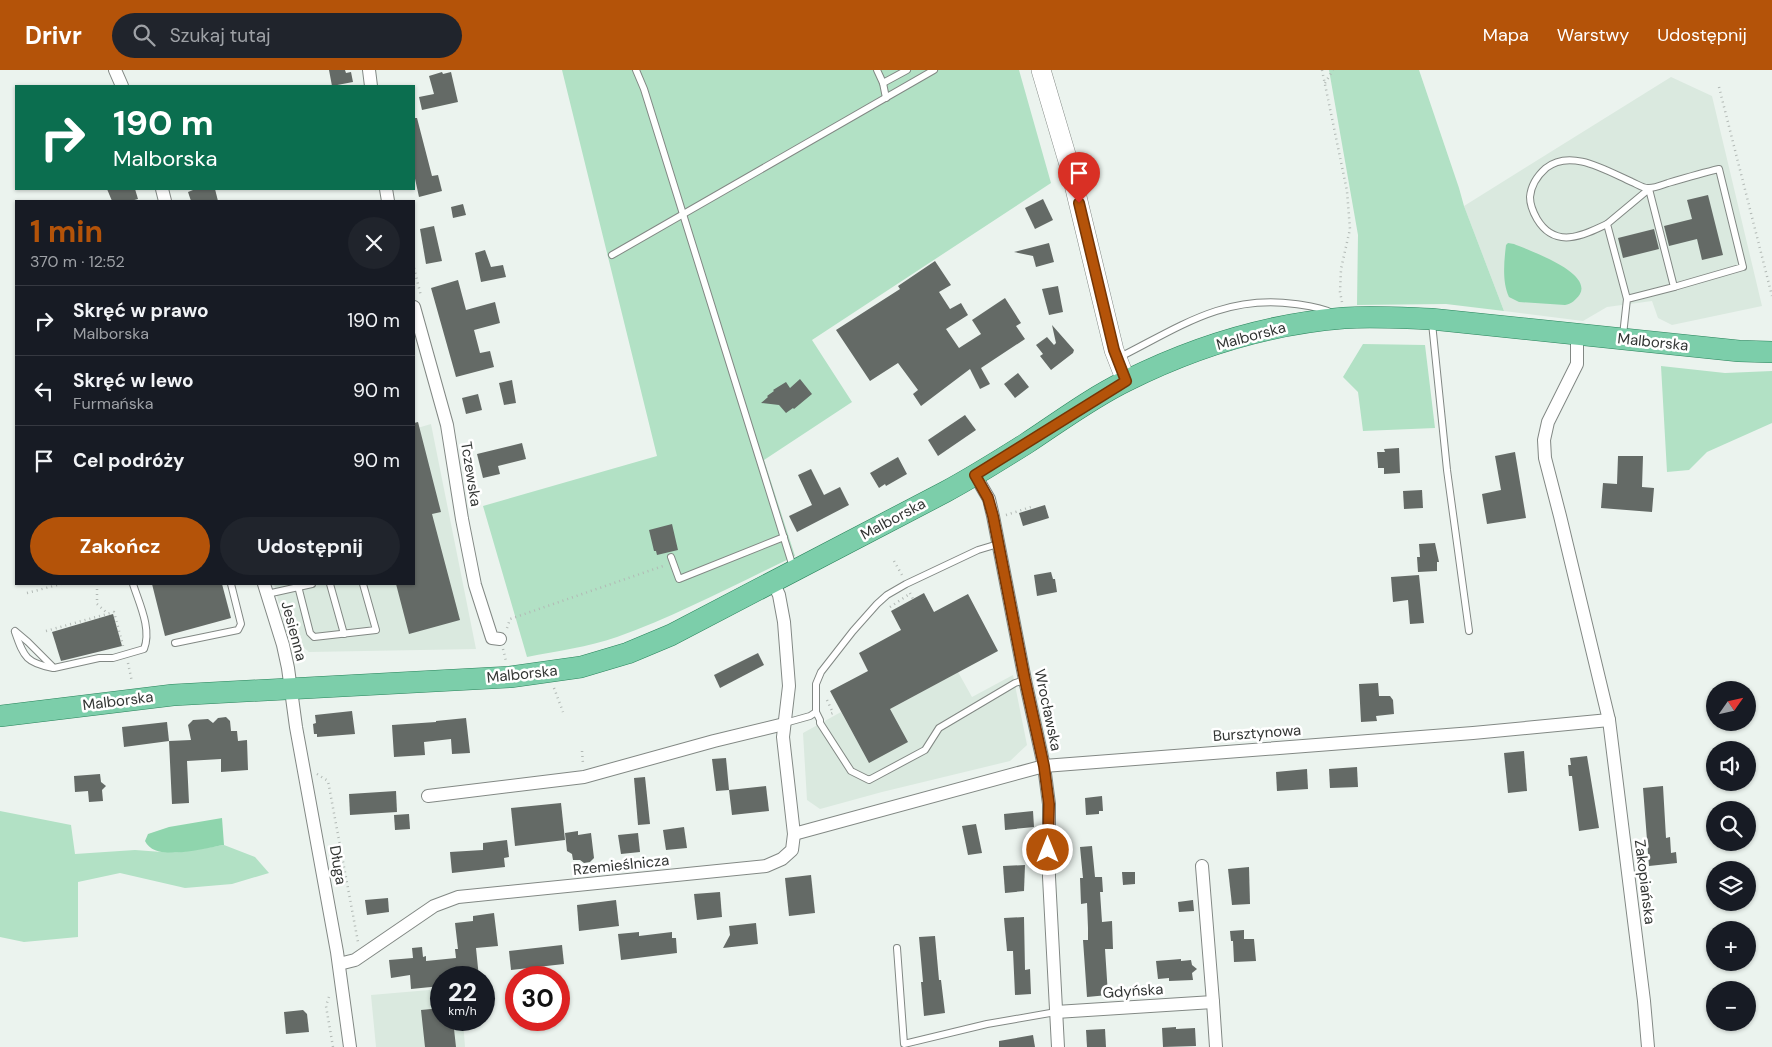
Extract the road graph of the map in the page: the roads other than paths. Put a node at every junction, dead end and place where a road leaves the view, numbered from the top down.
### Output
1 (115, 70) edge
2 (369, 70) edge
3 (636, 70) edge
4 (877, 70) edge
5 (907, 70) edge
6 (934, 70) edge
7 (1041, 70) edge
8 (883, 83) junction
9 (122, 85) edge
10 (371, 85) edge
11 (886, 98) junction
12 (1649, 189) junction
13 (684, 214) junction
14 (1607, 224) junction
15 (612, 254) dead end
16 (1674, 287) junction
17 (1627, 299) junction
18 (415, 311) edge
19 (1345, 318) junction
20 (1431, 319) junction
21 (1577, 334) junction
22 (1622, 339) junction
23 (1772, 352) edge
24 (1116, 359) junction
25 (1126, 381) junction
26 (975, 475) junction
27 (784, 537) junction
28 (998, 544) junction
29 (672, 560) road end
30 (794, 570) junction
31 (773, 582) junction
32 (133, 585) edge
33 (231, 585) edge
34 (305, 585) edge
35 (330, 585) edge
36 (363, 585) edge
37 (298, 586) junction
38 (266, 589) edge
39 (1469, 631) dead end
40 (344, 634) junction
41 (500, 639) dead end
42 (176, 643) dead end
43 (54, 668) junction
44 (1025, 680) junction
45 (290, 688) junction
46 (816, 712) junction
47 (0, 716) edge
48 (1609, 720) junction
49 (784, 724) junction
50 (1044, 766) junction
51 (428, 796) dead end
52 (794, 834) junction
53 (1202, 866) dead end
54 (897, 948) dead end
55 (339, 964) junction
56 (1213, 1002) junction
57 (1056, 1012) junction
58 (904, 1046) edge
59 (350, 1047) edge
60 (1058, 1047) edge
61 (1216, 1047) edge
62 (1648, 1047) edge

1 - 9 street
2 - 10 street
3 - 13 lane
4 - 8 lane
5 - 8 lane
6 - 11 lane
7 - 24 street
8 - 11 lane
11 - 13 lane
12 - 14 lane
12 - 14 lane
12 - 16 lane
12 - 16 lane
13 - 15 lane
13 - 27 lane
14 - 17 lane
16 - 17 lane
17 - 22 lane
18 - 41 street, Tczewska
19 - 20 main road, Malborska
19 - 24 lane
19 - 25 main road, Malborska
20 - 21 main road, Malborska
20 - 39 lane
21 - 22 main road, Malborska
21 - 48 street, Zakopiańska
22 - 23 main road, Malborska
24 - 25 street
25 - 26 main road, Malborska
26 - 28 street, Wrocławska
26 - 30 main road, Malborska
27 - 29 lane
27 - 30 lane
28 - 44 street, Wrocławska
28 - 46 lane
30 - 31 main road, Malborska
31 - 45 main road, Malborska
31 - 49 street, Rzemieślnicza
32 - 43 lane
33 - 42 lane
34 - 37 lane
35 - 40 lane
36 - 40 lane
37 - 38 lane
37 - 40 lane
38 - 45 street, Jesienna
43 - 43 lane
44 - 46 lane
44 - 50 street, Wrocławska
45 - 47 main road, Malborska
45 - 55 street, Długa
46 - 49 lane
48 - 50 street, Bursztynowa
48 - 62 street, Zakopiańska
49 - 51 street
49 - 52 street, Rzemieślnicza
50 - 52 street, Bursztynowa
50 - 57 street, Wrocławska
52 - 55 street, Rzemieślnicza
53 - 56 street
54 - 58 lane
55 - 59 street, Długa
56 - 57 street, Gdyńska
56 - 61 street
57 - 58 lane
57 - 60 street, Wrocławska

